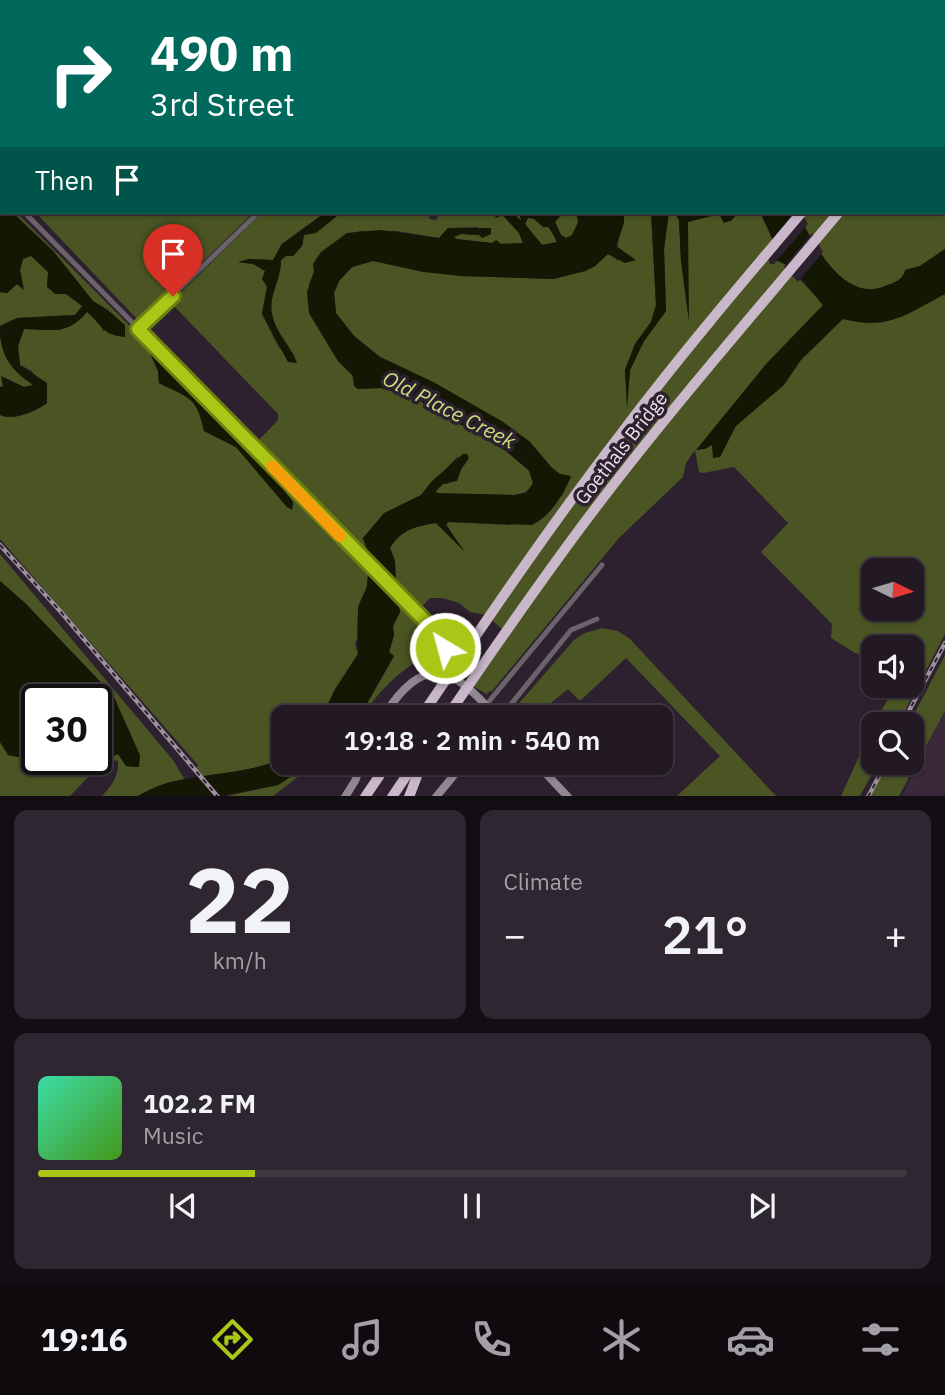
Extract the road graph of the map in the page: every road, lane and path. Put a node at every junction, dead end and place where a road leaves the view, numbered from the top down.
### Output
1 (26, 214) edge
2 (257, 214) edge
3 (800, 214) edge
4 (837, 214) edge
5 (138, 329) junction
6 (602, 565) dead end
7 (597, 619) dead end
8 (439, 672) junction
9 (392, 705) edge
10 (429, 705) edge
11 (455, 705) edge
12 (486, 705) joint
13 (510, 705) edge
14 (357, 775) edge
15 (380, 775) edge
16 (407, 775) edge
17 (417, 775) edge
18 (454, 775) edge
19 (548, 775) edge
20 (345, 796) edge
21 (365, 796) edge
22 (392, 796) edge
23 (409, 796) edge
24 (436, 796) edge
25 (568, 796) edge

1 - 5 street
2 - 5 street
3 - 10 highway, Goethals Bridge, bridge
4 - 11 highway, Goethals Bridge, bridge
5 - 8 street
6 - 12 street
7 - 13 street
8 - 9 street
8 - 12 street
14 - 20 street
15 - 21 highway
16 - 22 highway
17 - 23 highway
18 - 24 street
19 - 25 street

